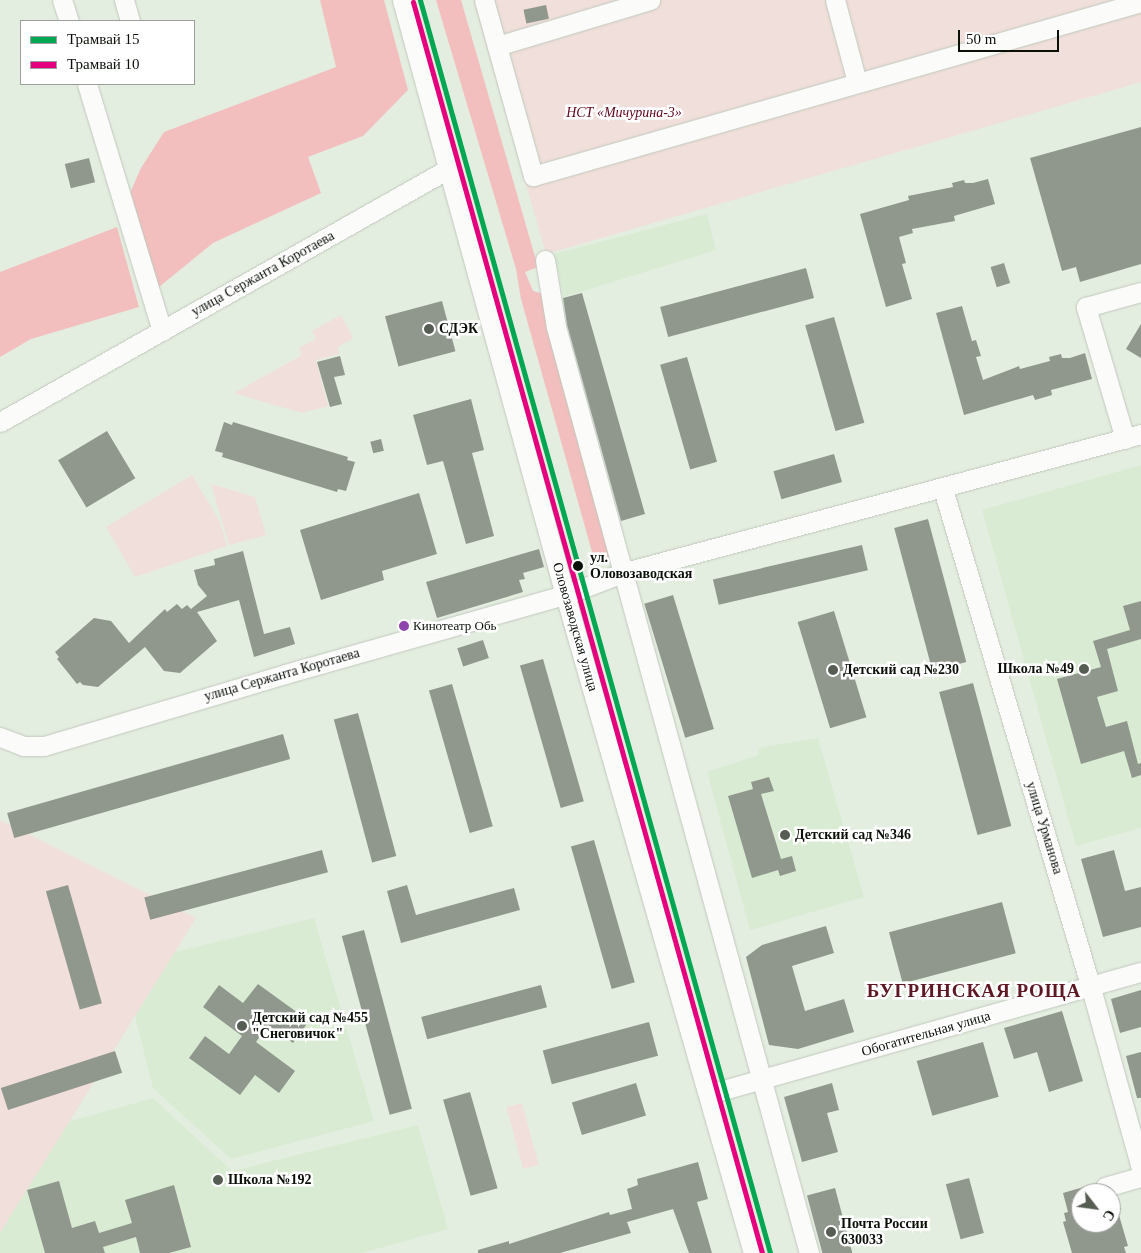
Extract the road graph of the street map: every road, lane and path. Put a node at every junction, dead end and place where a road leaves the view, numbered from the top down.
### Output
1 (62, 0) edge
2 (124, 0) edge
3 (402, 0) edge
4 (484, 0) edge
5 (650, 0) edge
6 (835, 0) edge
7 (1141, 2) edge
8 (69, 20) edge
9 (130, 20) edge
10 (496, 46) junction
11 (857, 82) junction
12 (87, 85) edge
13 (448, 169) junction
14 (545, 260) dead end
15 (1141, 292) edge
16 (162, 331) junction
17 (0, 422) edge
18 (1133, 437) edge
19 (943, 489) junction
20 (625, 572) junction
21 (565, 595) junction
22 (0, 737) edge
23 (1141, 972) edge
24 (1091, 988) junction
25 (761, 1080) junction
26 (710, 1094) junction
27 (1141, 1168) edge
28 (1141, 1177) edge
29 (1119, 1183) edge
30 (753, 1253) edge
31 (809, 1253) edge

1 - 8 street
2 - 9 street
3 - 13 street, Оловозаводская улица
4 - 10 street
5 - 10 street
6 - 11 street
7 - 11 street
10 - 11 street
12 - 16 street
13 - 16 street, улица Сержанта Коротаева
13 - 21 street, Оловозаводская улица
14 - 20 street
15 - 18 street
16 - 17 street, улица Сержанта Коротаева
18 - 19 street, улица Сержанта Коротаева
19 - 20 street, улица Сержанта Коротаева
19 - 24 street, улица Урманова
20 - 21 street, улица Сержанта Коротаева
20 - 25 street
21 - 22 street, улица Сержанта Коротаева
21 - 26 street, Оловозаводская улица
23 - 24 street, Обогатительная улица
24 - 25 street, Обогатительная улица
24 - 27 street, улица Урманова
25 - 26 street, Обогатительная улица
25 - 31 street
26 - 30 street, Оловозаводская улица
28 - 29 street

